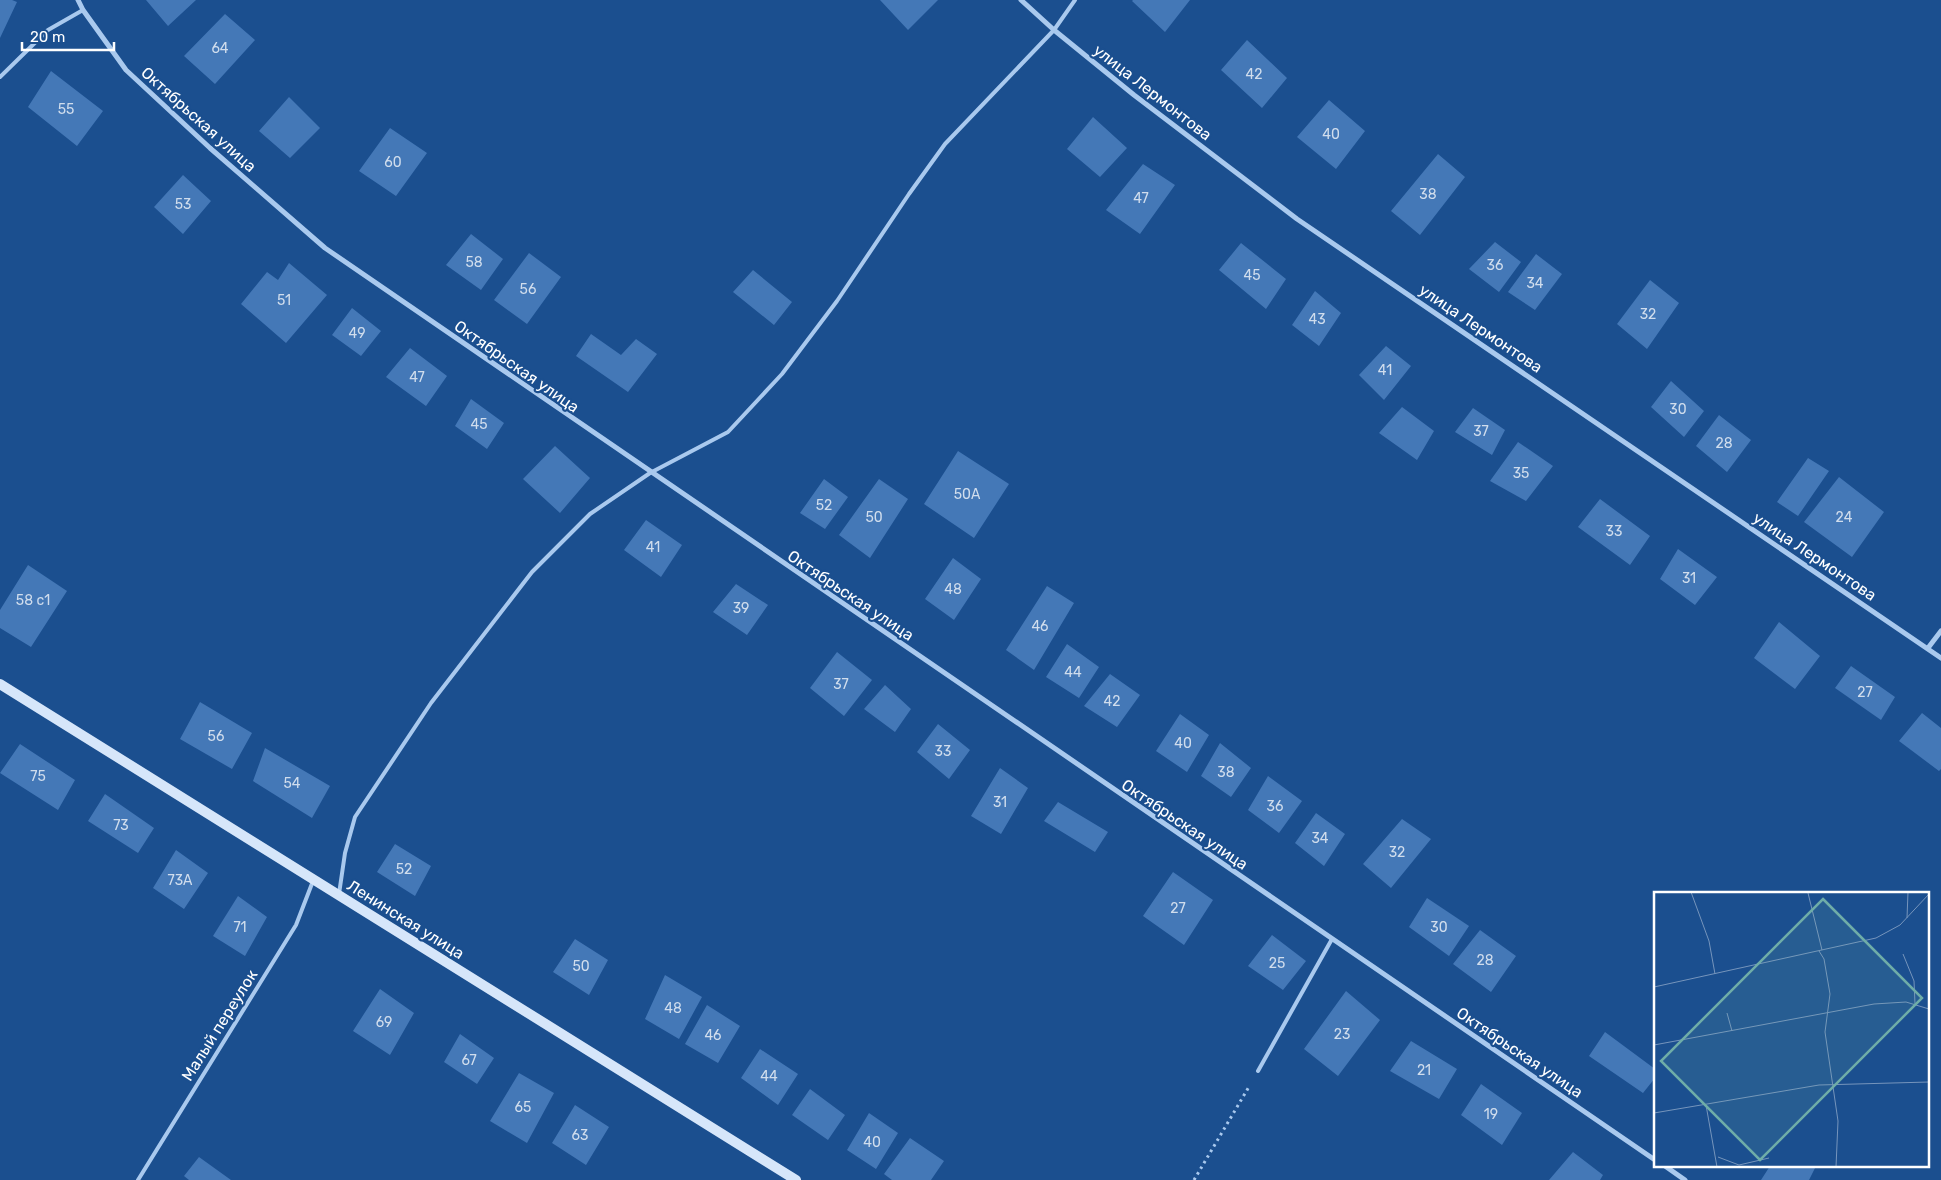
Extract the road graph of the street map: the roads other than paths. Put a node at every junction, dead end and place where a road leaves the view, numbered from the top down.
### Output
1 (78, 0) edge
2 (1021, 0) edge
3 (1075, 0) edge
4 (83, 10) junction
5 (1054, 30) junction
6 (0, 77) edge
7 (650, 473) junction
8 (1941, 632) edge
9 (1928, 648) junction
10 (1941, 658) edge
11 (0, 684) edge
12 (314, 879) junction
13 (339, 894) junction
14 (1332, 939) junction
15 (1258, 1071) road end
16 (1654, 1159) edge
17 (1667, 1168) edge
18 (138, 1180) edge
19 (796, 1180) edge
20 (1685, 1180) edge

1 - 4 street, Октябрьская улица
2 - 5 street, улица Лермонтова
3 - 5 lane
4 - 6 lane
4 - 7 street, Октябрьская улица
5 - 7 lane
5 - 9 street, улица Лермонтова
7 - 13 lane
7 - 14 street, Октябрьская улица
8 - 9 street
9 - 10 street, улица Лермонтова
11 - 12 street, Ленинская улица
12 - 13 street, Ленинская улица
12 - 18 lane, Малый переулок
13 - 19 street, Ленинская улица
14 - 15 lane
14 - 16 street, Октябрьская улица
17 - 20 street

